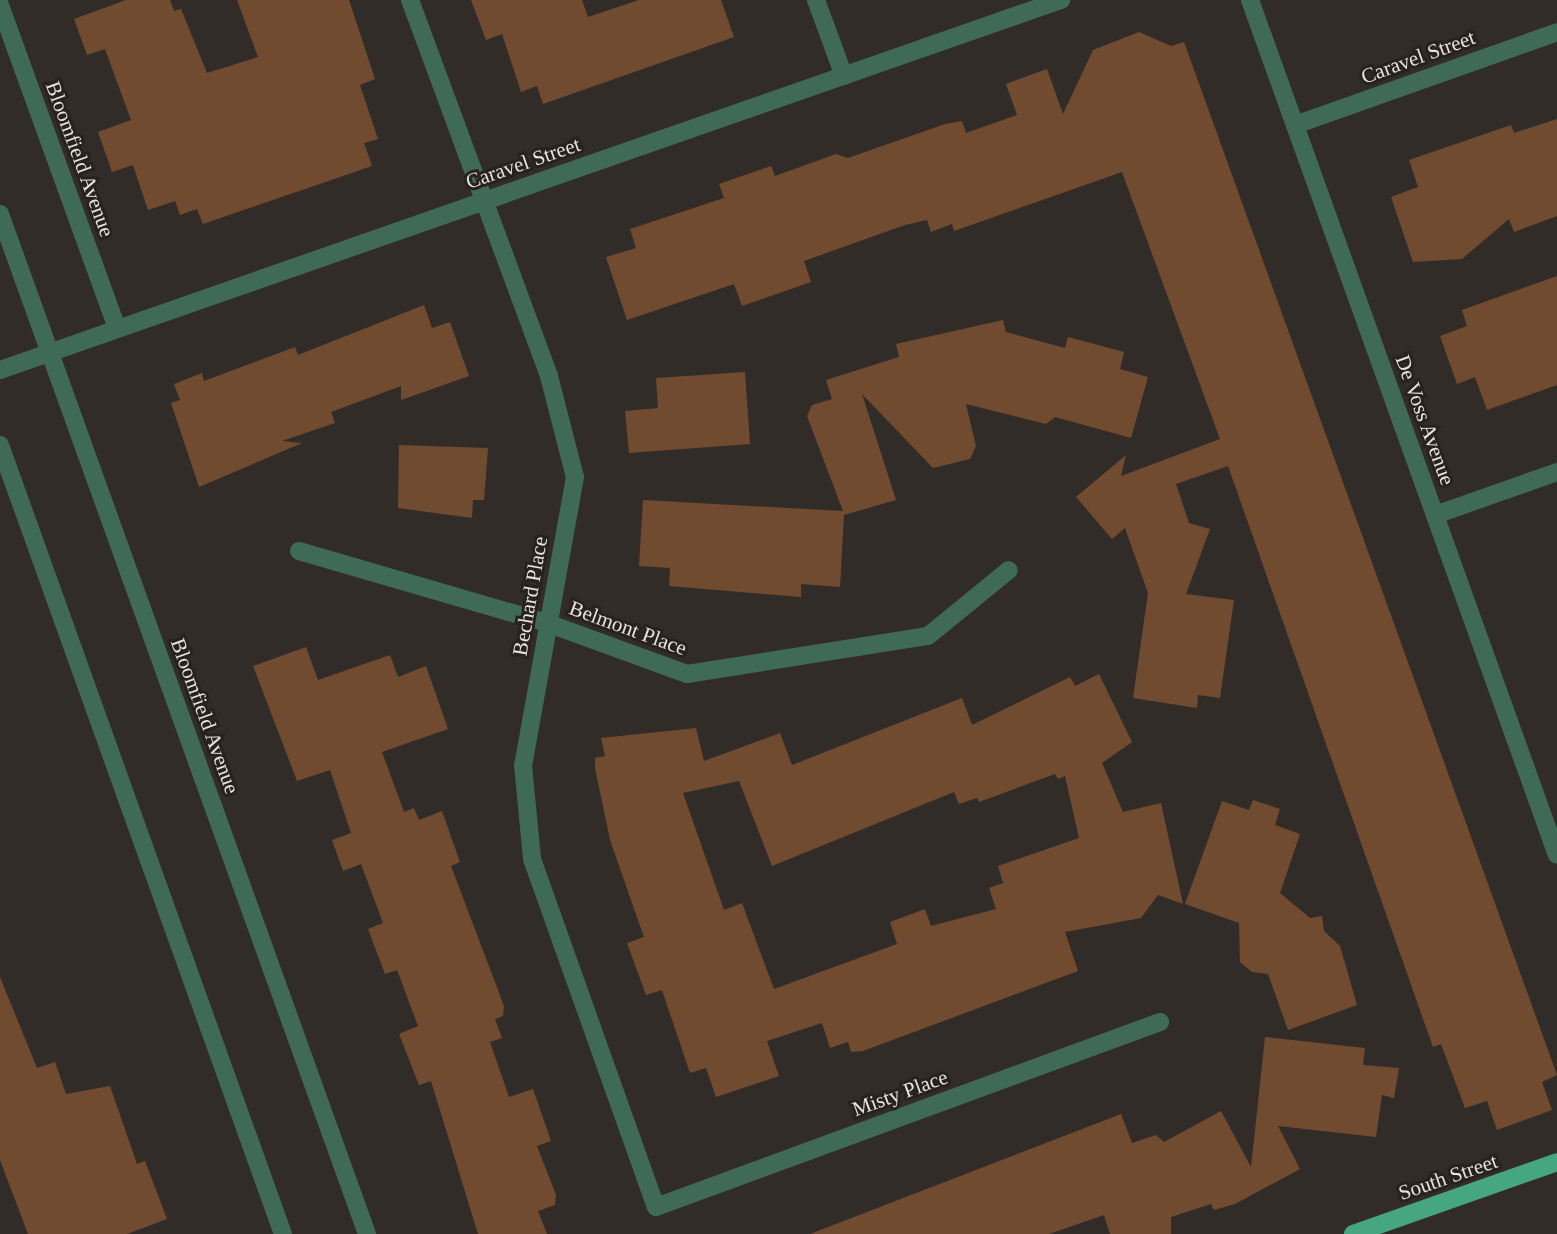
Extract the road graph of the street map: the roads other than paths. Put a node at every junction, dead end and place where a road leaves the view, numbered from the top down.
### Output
1 (410, 0) edge
2 (816, 0) edge
3 (1061, 0) edge
4 (1250, 0) edge
5 (0, 5) edge
6 (1557, 32) edge
7 (844, 76) junction
8 (1295, 125) junction
9 (481, 202) junction
10 (0, 214) edge
11 (117, 329) junction
12 (50, 352) junction
13 (0, 370) edge
14 (0, 445) edge
15 (1557, 472) edge
16 (1435, 515) junction
17 (299, 551) dead end
18 (1009, 570) dead end
19 (547, 623) junction
20 (1557, 855) edge
21 (1160, 1022) dead end
22 (1557, 1163) edge
23 (656, 1207) joint
24 (283, 1234) edge
25 (367, 1234) edge
26 (1353, 1234) edge

1 - 9 street, Bechard Place
2 - 7 street
3 - 7 street, Caravel Street
4 - 8 street, De Voss Avenue
5 - 11 street, Bloomfield Avenue
6 - 8 street, Caravel Street
7 - 9 street, Caravel Street
8 - 16 street, De Voss Avenue
9 - 11 street, Caravel Street
9 - 19 street, Bechard Place
10 - 12 street, Bloomfield Avenue
11 - 12 street, Caravel Street
12 - 13 street, Caravel Street
12 - 25 street, Bloomfield Avenue
14 - 24 street
15 - 16 street
16 - 20 street, De Voss Avenue
17 - 19 street, Belmont Place
18 - 19 street, Belmont Place
19 - 23 street, Bechard Place
21 - 23 street, Misty Place
22 - 26 main road, South Street

